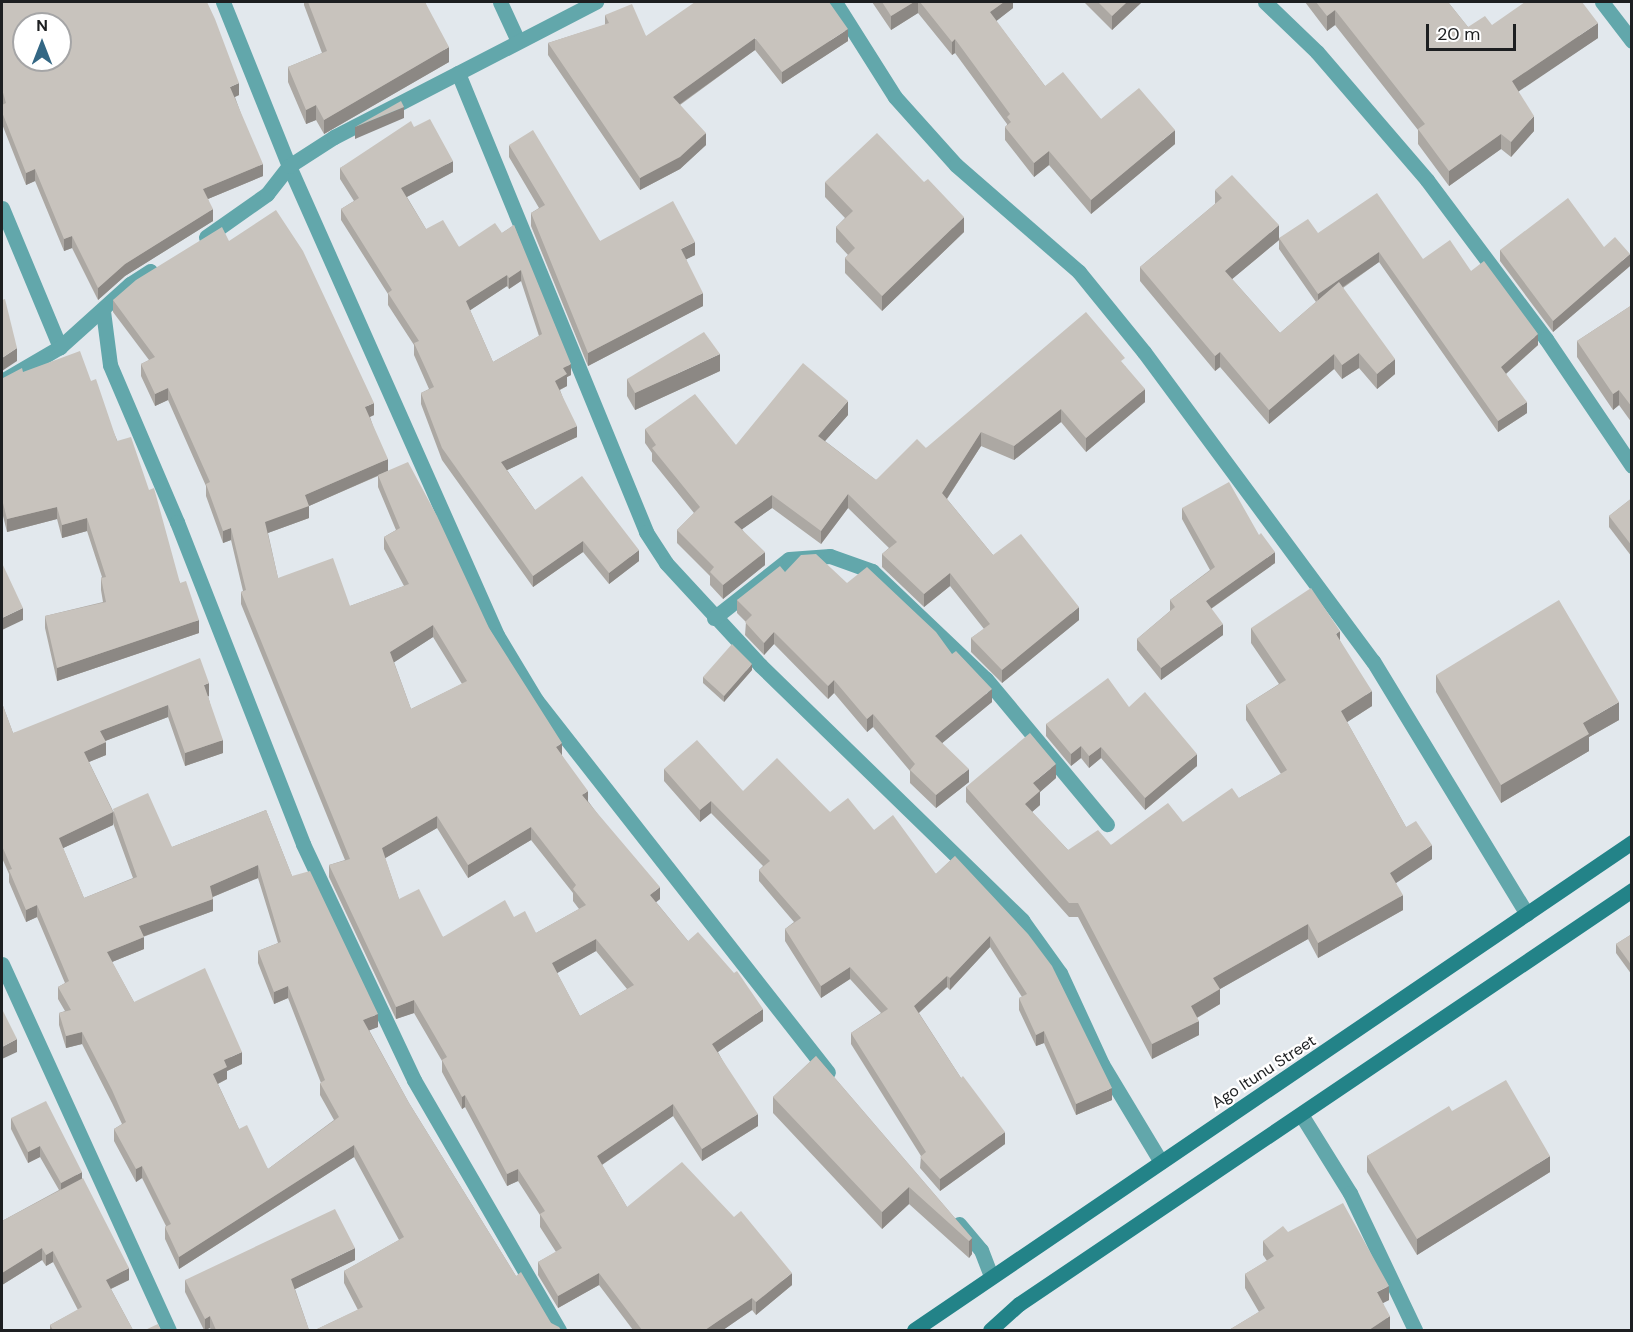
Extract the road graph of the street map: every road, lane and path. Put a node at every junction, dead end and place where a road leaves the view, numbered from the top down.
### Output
1 (223, 2) edge
2 (500, 2) edge
3 (596, 2) edge
4 (834, 2) edge
5 (1265, 2) edge
6 (1602, 2) edge
7 (518, 41) junction
8 (1632, 41) edge
9 (458, 73) junction
10 (289, 166) junction
11 (2, 208) edge
12 (196, 243) edge
13 (168, 260) edge
14 (103, 311) junction
15 (60, 347) junction
16 (2, 381) edge
17 (1632, 466) edge
18 (714, 618) junction
19 (1107, 824) dead end
20 (1632, 842) edge
21 (1632, 890) edge
22 (1527, 914) junction
23 (2, 964) edge
24 (839, 1087) edge
25 (1302, 1116) junction
26 (1161, 1162) junction
27 (949, 1214) edge
28 (991, 1276) junction
29 (170, 1330) edge
30 (559, 1330) edge
31 (914, 1330) edge
32 (990, 1330) edge
33 (1415, 1330) edge

1 - 10 street
2 - 7 street
3 - 7 street
4 - 22 street
5 - 17 street
6 - 8 street
7 - 9 street
9 - 10 street
9 - 18 street
10 - 12 street
10 - 24 street
11 - 15 street
13 - 14 street
14 - 15 street
14 - 30 street
15 - 16 street
18 - 19 street
18 - 26 street
20 - 22 main road, Ago Itunu Street
21 - 25 main road
22 - 26 main road, Ago Itunu Street
23 - 29 street
25 - 32 main road
25 - 33 street
26 - 28 main road, Ago Itunu Street
27 - 28 street
28 - 31 main road, Ago Itunu Street

